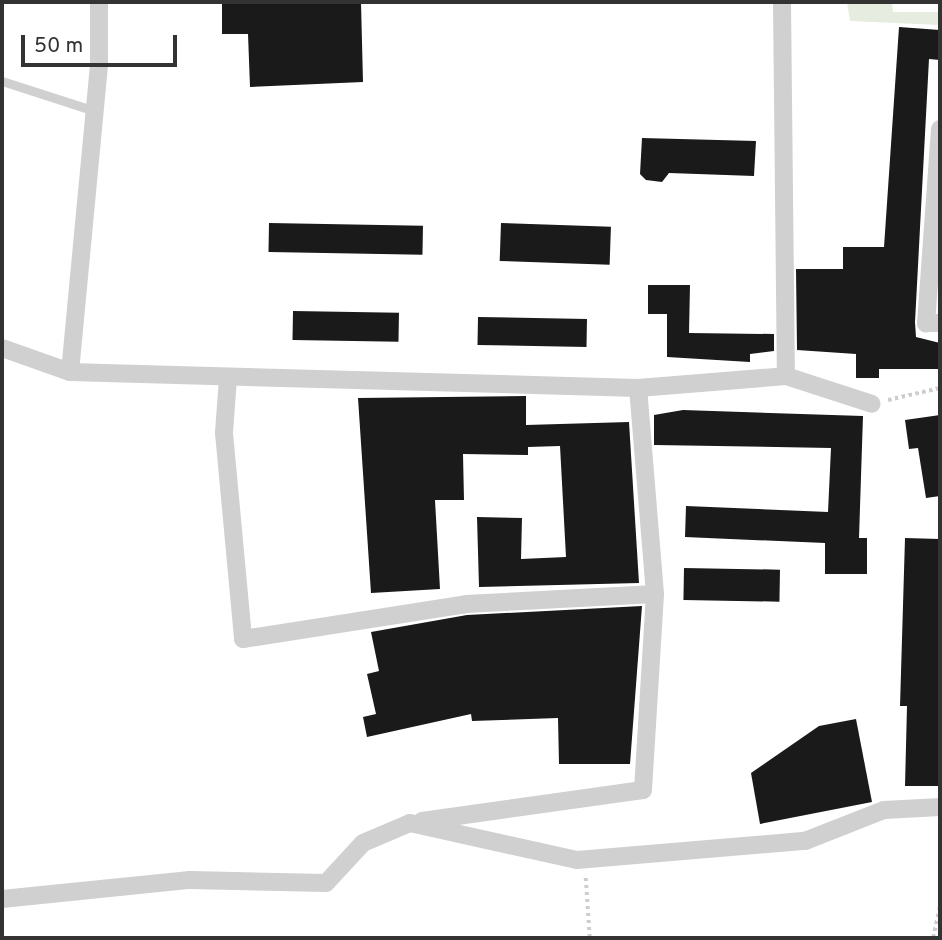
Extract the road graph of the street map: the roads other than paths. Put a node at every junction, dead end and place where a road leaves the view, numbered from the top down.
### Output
1 (99, 2) edge
2 (782, 2) edge
3 (2, 81) edge
4 (95, 111) junction
5 (940, 129) edge
6 (936, 224) edge
7 (940, 323) edge
8 (2, 348) edge
9 (69, 372) junction
10 (786, 376) junction
11 (228, 378) junction
12 (638, 388) junction
13 (872, 404) road end
14 (655, 594) junction
15 (940, 807) edge
16 (410, 823) junction
17 (2, 900) edge

1 - 4 street
2 - 10 street
3 - 4 lane
4 - 9 street
5 - 6 street
6 - 7 street
8 - 9 street
9 - 11 street
10 - 12 street
10 - 13 street
11 - 12 street
11 - 14 street
12 - 14 street
14 - 16 street
15 - 16 street
16 - 17 street

